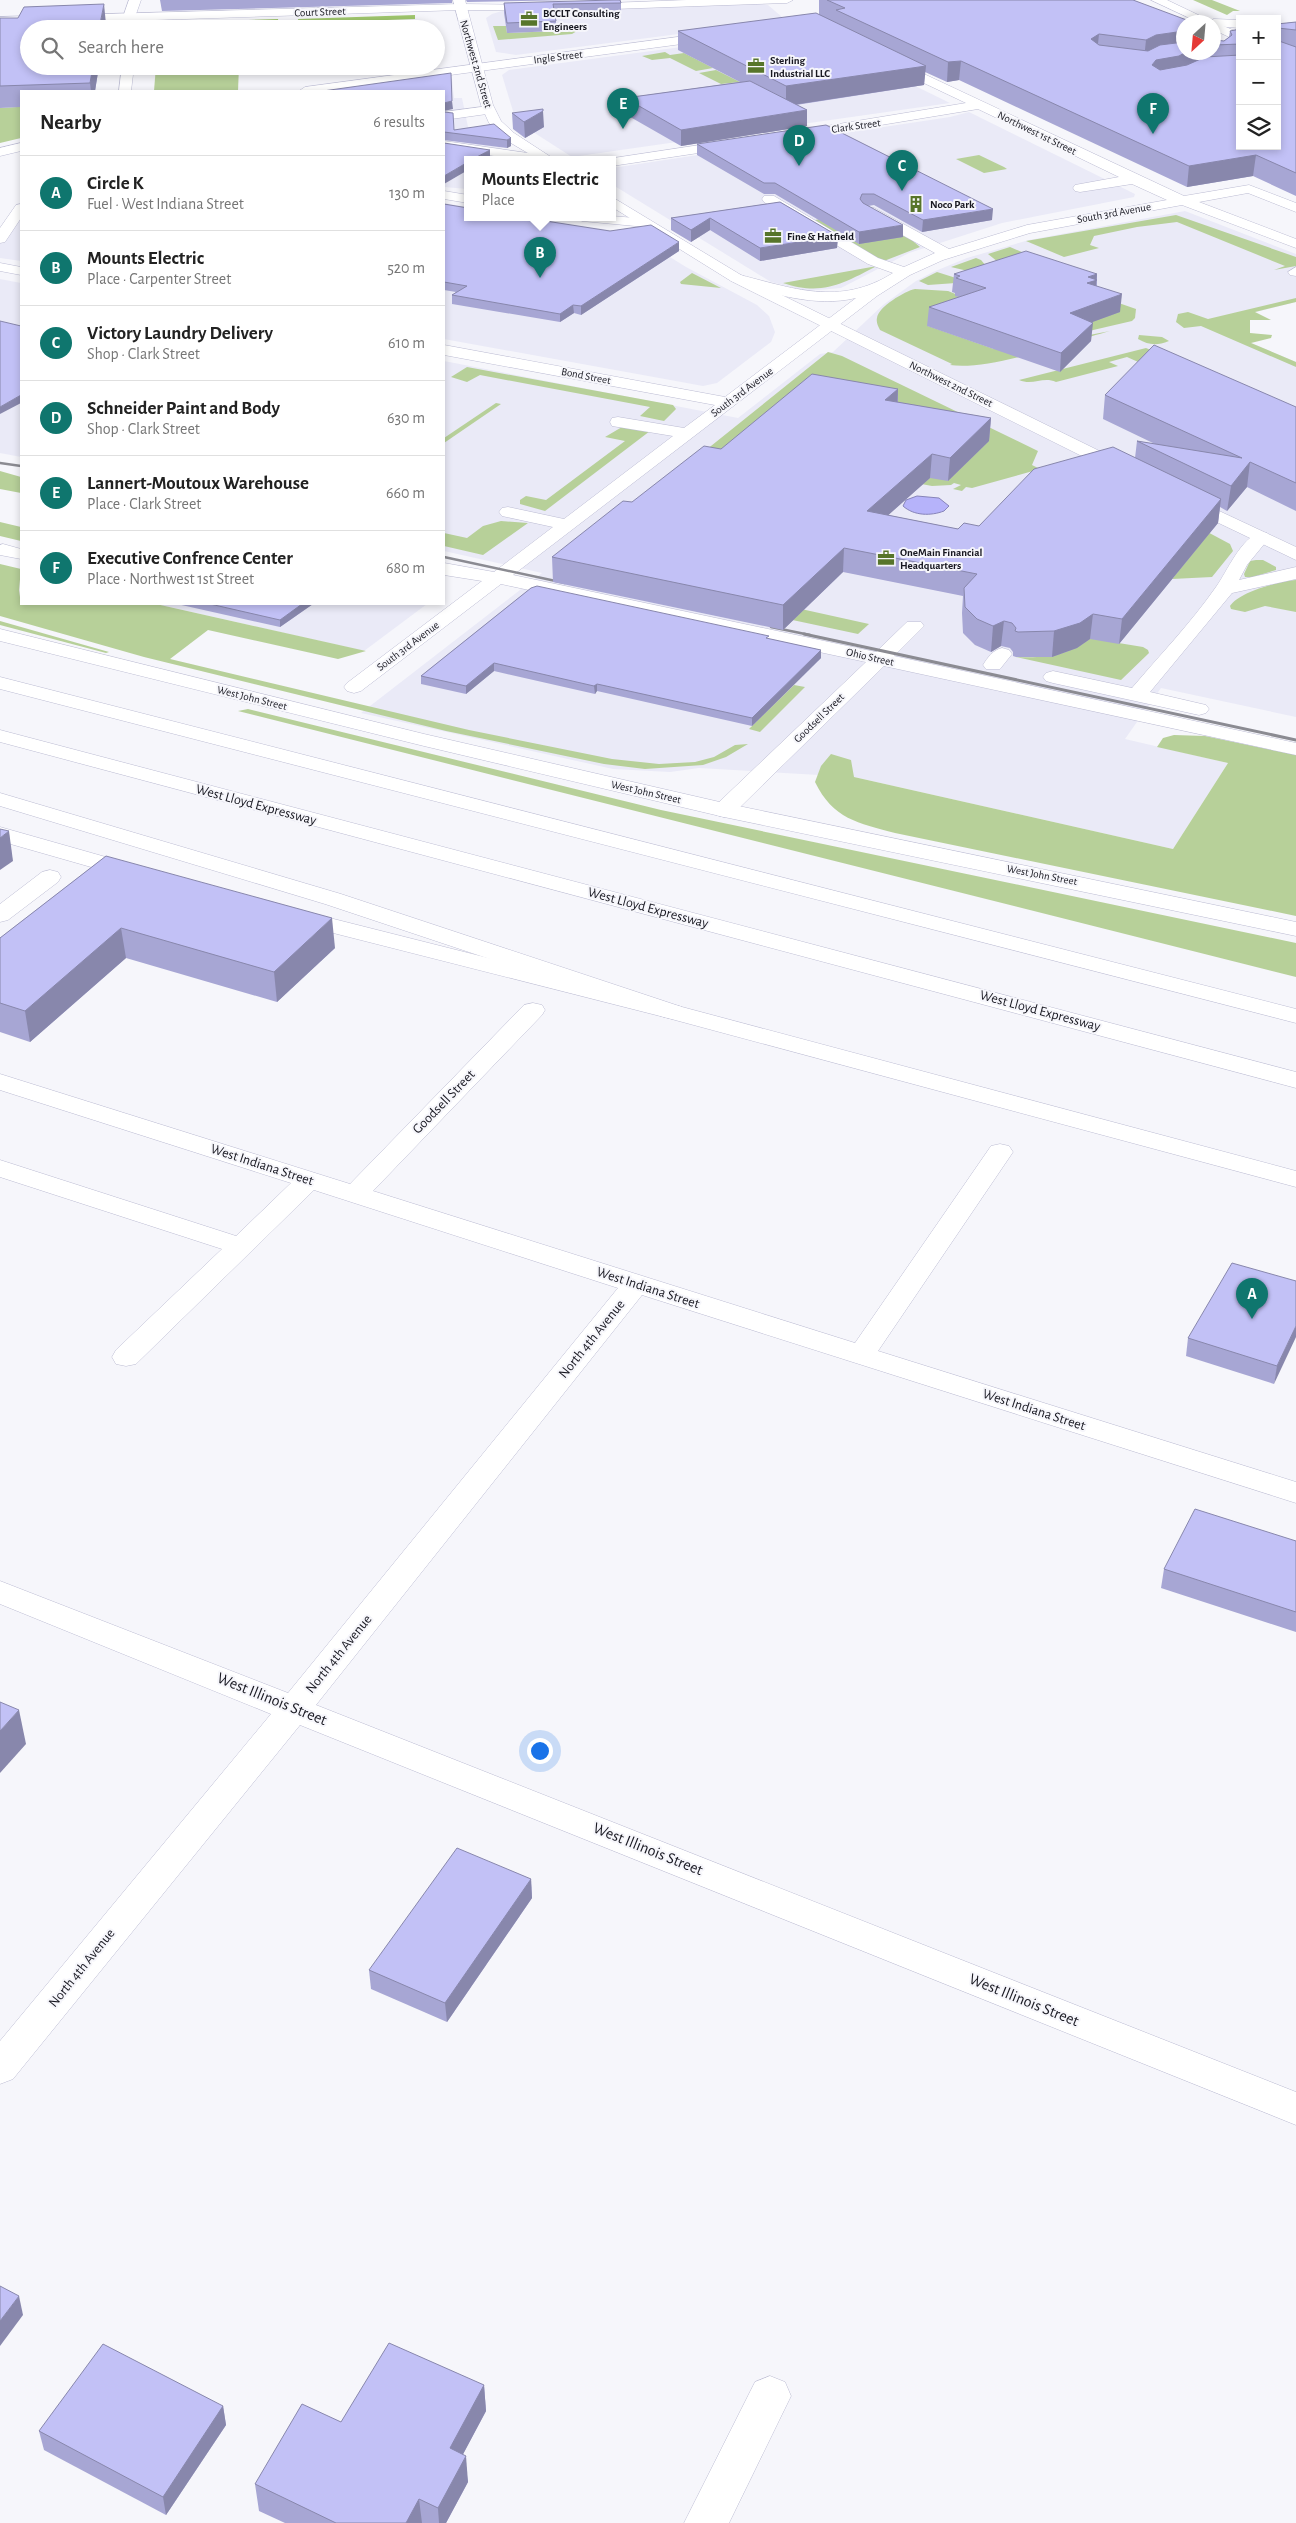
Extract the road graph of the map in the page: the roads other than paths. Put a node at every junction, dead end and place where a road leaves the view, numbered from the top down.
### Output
1 (135, 0) edge
2 (299, 0) edge
3 (492, 0) edge
4 (1157, 0) edge
5 (792, 3) edge
6 (459, 4) edge
7 (570, 7) dead end
8 (550, 8) edge
9 (1190, 15) edge
10 (289, 18) junction
11 (131, 20) edge
12 (225, 20) edge
13 (0, 21) edge
14 (20, 21) edge
15 (1221, 21) edge
16 (1236, 23) edge
17 (1221, 25) edge
18 (665, 31) dead end
19 (725, 35) edge
20 (1236, 35) edge
21 (683, 41) junction
22 (876, 55) edge
23 (478, 68) junction
24 (445, 72) edge
25 (127, 75) edge
26 (425, 75) edge
27 (125, 90) edge
28 (313, 90) edge
29 (981, 101) junction
30 (489, 110) junction
31 (445, 116) edge
32 (1031, 123) junction
33 (1049, 124) edge
34 (857, 126) junction
35 (490, 135) edge
36 (510, 136) junction
37 (786, 136) edge
38 (878, 136) dead end
39 (751, 141) edge
40 (445, 145) edge
41 (20, 148) edge
42 (0, 152) edge
43 (521, 156) edge
44 (542, 156) edge
45 (616, 161) edge
46 (1135, 180) junction
47 (1080, 188) dead end
48 (445, 195) edge
49 (464, 198) edge
50 (769, 199) edge
51 (1180, 201) junction
52 (616, 204) edge
53 (1296, 208) edge
54 (20, 209) edge
55 (868, 210) edge
56 (616, 220) edge
57 (646, 223) junction
58 (0, 239) edge
59 (1296, 244) edge
60 (947, 254) junction
61 (905, 272) junction
62 (736, 278) junction
63 (882, 286) junction
64 (830, 325) junction
65 (445, 350) edge
66 (472, 355) junction
67 (451, 368) dead end
68 (728, 402) junction
69 (618, 422) dead end
70 (687, 433) junction
71 (1141, 478) edge
72 (1174, 494) edge
73 (508, 512) dead end
74 (567, 525) junction
75 (1261, 537) junction
76 (1296, 554) edge
77 (445, 568) edge
78 (505, 572) junction
79 (1296, 573) edge
80 (1226, 589) junction
81 (914, 626) dead end
82 (0, 635) edge
83 (895, 644) junction
84 (879, 659) junction
85 (0, 683) edge
86 (354, 687) dead end
87 (1137, 695) junction
88 (1296, 730) edge
89 (0, 736) edge
90 (1296, 749) edge
91 (0, 799) edge
92 (724, 810) junction
93 (0, 834) edge
94 (50, 877) dead end
95 (151, 877) edge
96 (274, 911) edge
97 (0, 915) edge
98 (1296, 929) edge
99 (533, 1010) dead end
100 (673, 1012) junction
101 (1296, 1016) edge
102 (1296, 1080) edge
103 (0, 1082) edge
104 (1000, 1152) dead end
105 (0, 1168) edge
106 (1296, 1179) edge
107 (309, 1180) junction
108 (355, 1194) junction
109 (240, 1246) junction
110 (636, 1284) junction
111 (861, 1355) junction
112 (126, 1357) dead end
113 (1295, 1489) edge
114 (0, 1592) edge
115 (296, 1708) junction
116 (0, 2068) edge
117 (1296, 2108) edge
118 (770, 2396) dead end
119 (706, 2523) edge

1 - 11 main road
2 - 10 main road
3 - 6 main road, Court Street
4 - 9 main road
5 - 7 main road
6 - 8 main road, Court Street
6 - 10 main road, Court Street
6 - 23 main road, Northwest 2nd Street
10 - 12 main road, Court Street
13 - 14 main road, Court Street
15 - 16 main road
17 - 20 main road
18 - 21 main road
19 - 21 main road, Ingle Street
21 - 23 main road, Ingle Street
22 - 29 main road, Northwest 1st Street
23 - 24 main road, Ingle Street
23 - 30 main road, Northwest 2nd Street
25 - 27 main road
26 - 28 main road, Ingle Street
29 - 32 main road, Northwest 1st Street
29 - 34 main road, Clark Street
30 - 31 main road
30 - 36 main road, Northwest 2nd Street
32 - 33 main road
32 - 46 main road, Northwest 1st Street
34 - 37 main road, Clark Street
34 - 38 main road
35 - 36 main road
36 - 44 main road, Northwest 2nd Street
39 - 45 main road
40 - 43 main road
41 - 42 main road
46 - 47 main road
46 - 51 main road, Northwest 1st Street
48 - 49 main road
50 - 61 main road
51 - 53 main road, South 3rd Avenue
51 - 59 main road, Northwest 1st Street
51 - 60 main road, South 3rd Avenue
52 - 57 main road, Northwest 2nd Street
54 - 58 main road
55 - 60 main road
56 - 57 main road
57 - 62 main road, Northwest 2nd Street
60 - 61 main road, South 3rd Avenue
61 - 63 main road, South 3rd Avenue
62 - 63 main road
62 - 64 main road, Northwest 2nd Street
63 - 64 main road, South 3rd Avenue
64 - 68 main road, South 3rd Avenue
64 - 71 main road, Northwest 2nd Street
65 - 66 main road, Bond Street
66 - 67 main road
66 - 68 main road, Bond Street
68 - 70 main road, South 3rd Avenue
69 - 70 main road
70 - 74 main road, South 3rd Avenue
72 - 75 main road
73 - 74 main road
74 - 78 main road, South 3rd Avenue
75 - 76 main road
75 - 80 main road
77 - 78 main road, Ohio Street
78 - 83 main road, Ohio Street
78 - 84 main road, Ohio Street
78 - 86 main road, South 3rd Avenue
79 - 80 main road
80 - 87 main road
81 - 83 main road, Goodsell Street
82 - 92 main road, West John Street
83 - 84 main road, Goodsell Street
83 - 87 main road, Ohio Street
84 - 90 main road, Ohio Street
84 - 92 main road, Goodsell Street
85 - 101 main road
87 - 88 main road, Ohio Street
89 - 102 main road, West Lloyd Expressway
91 - 100 main road
92 - 98 main road, West John Street
93 - 95 main road
94 - 97 main road
96 - 100 main road
99 - 108 main road, Goodsell Street
100 - 106 main road
103 - 107 main road, West Indiana Street
104 - 111 main road
105 - 109 main road
107 - 108 main road, West Indiana Street
107 - 109 main road
108 - 110 main road, West Indiana Street
109 - 112 main road
110 - 111 main road, West Indiana Street
110 - 115 main road, North 4th Avenue
111 - 113 main road, West Indiana Street
114 - 115 main road, West Illinois Street
115 - 116 main road, North 4th Avenue
115 - 117 main road, West Illinois Street
118 - 119 main road

